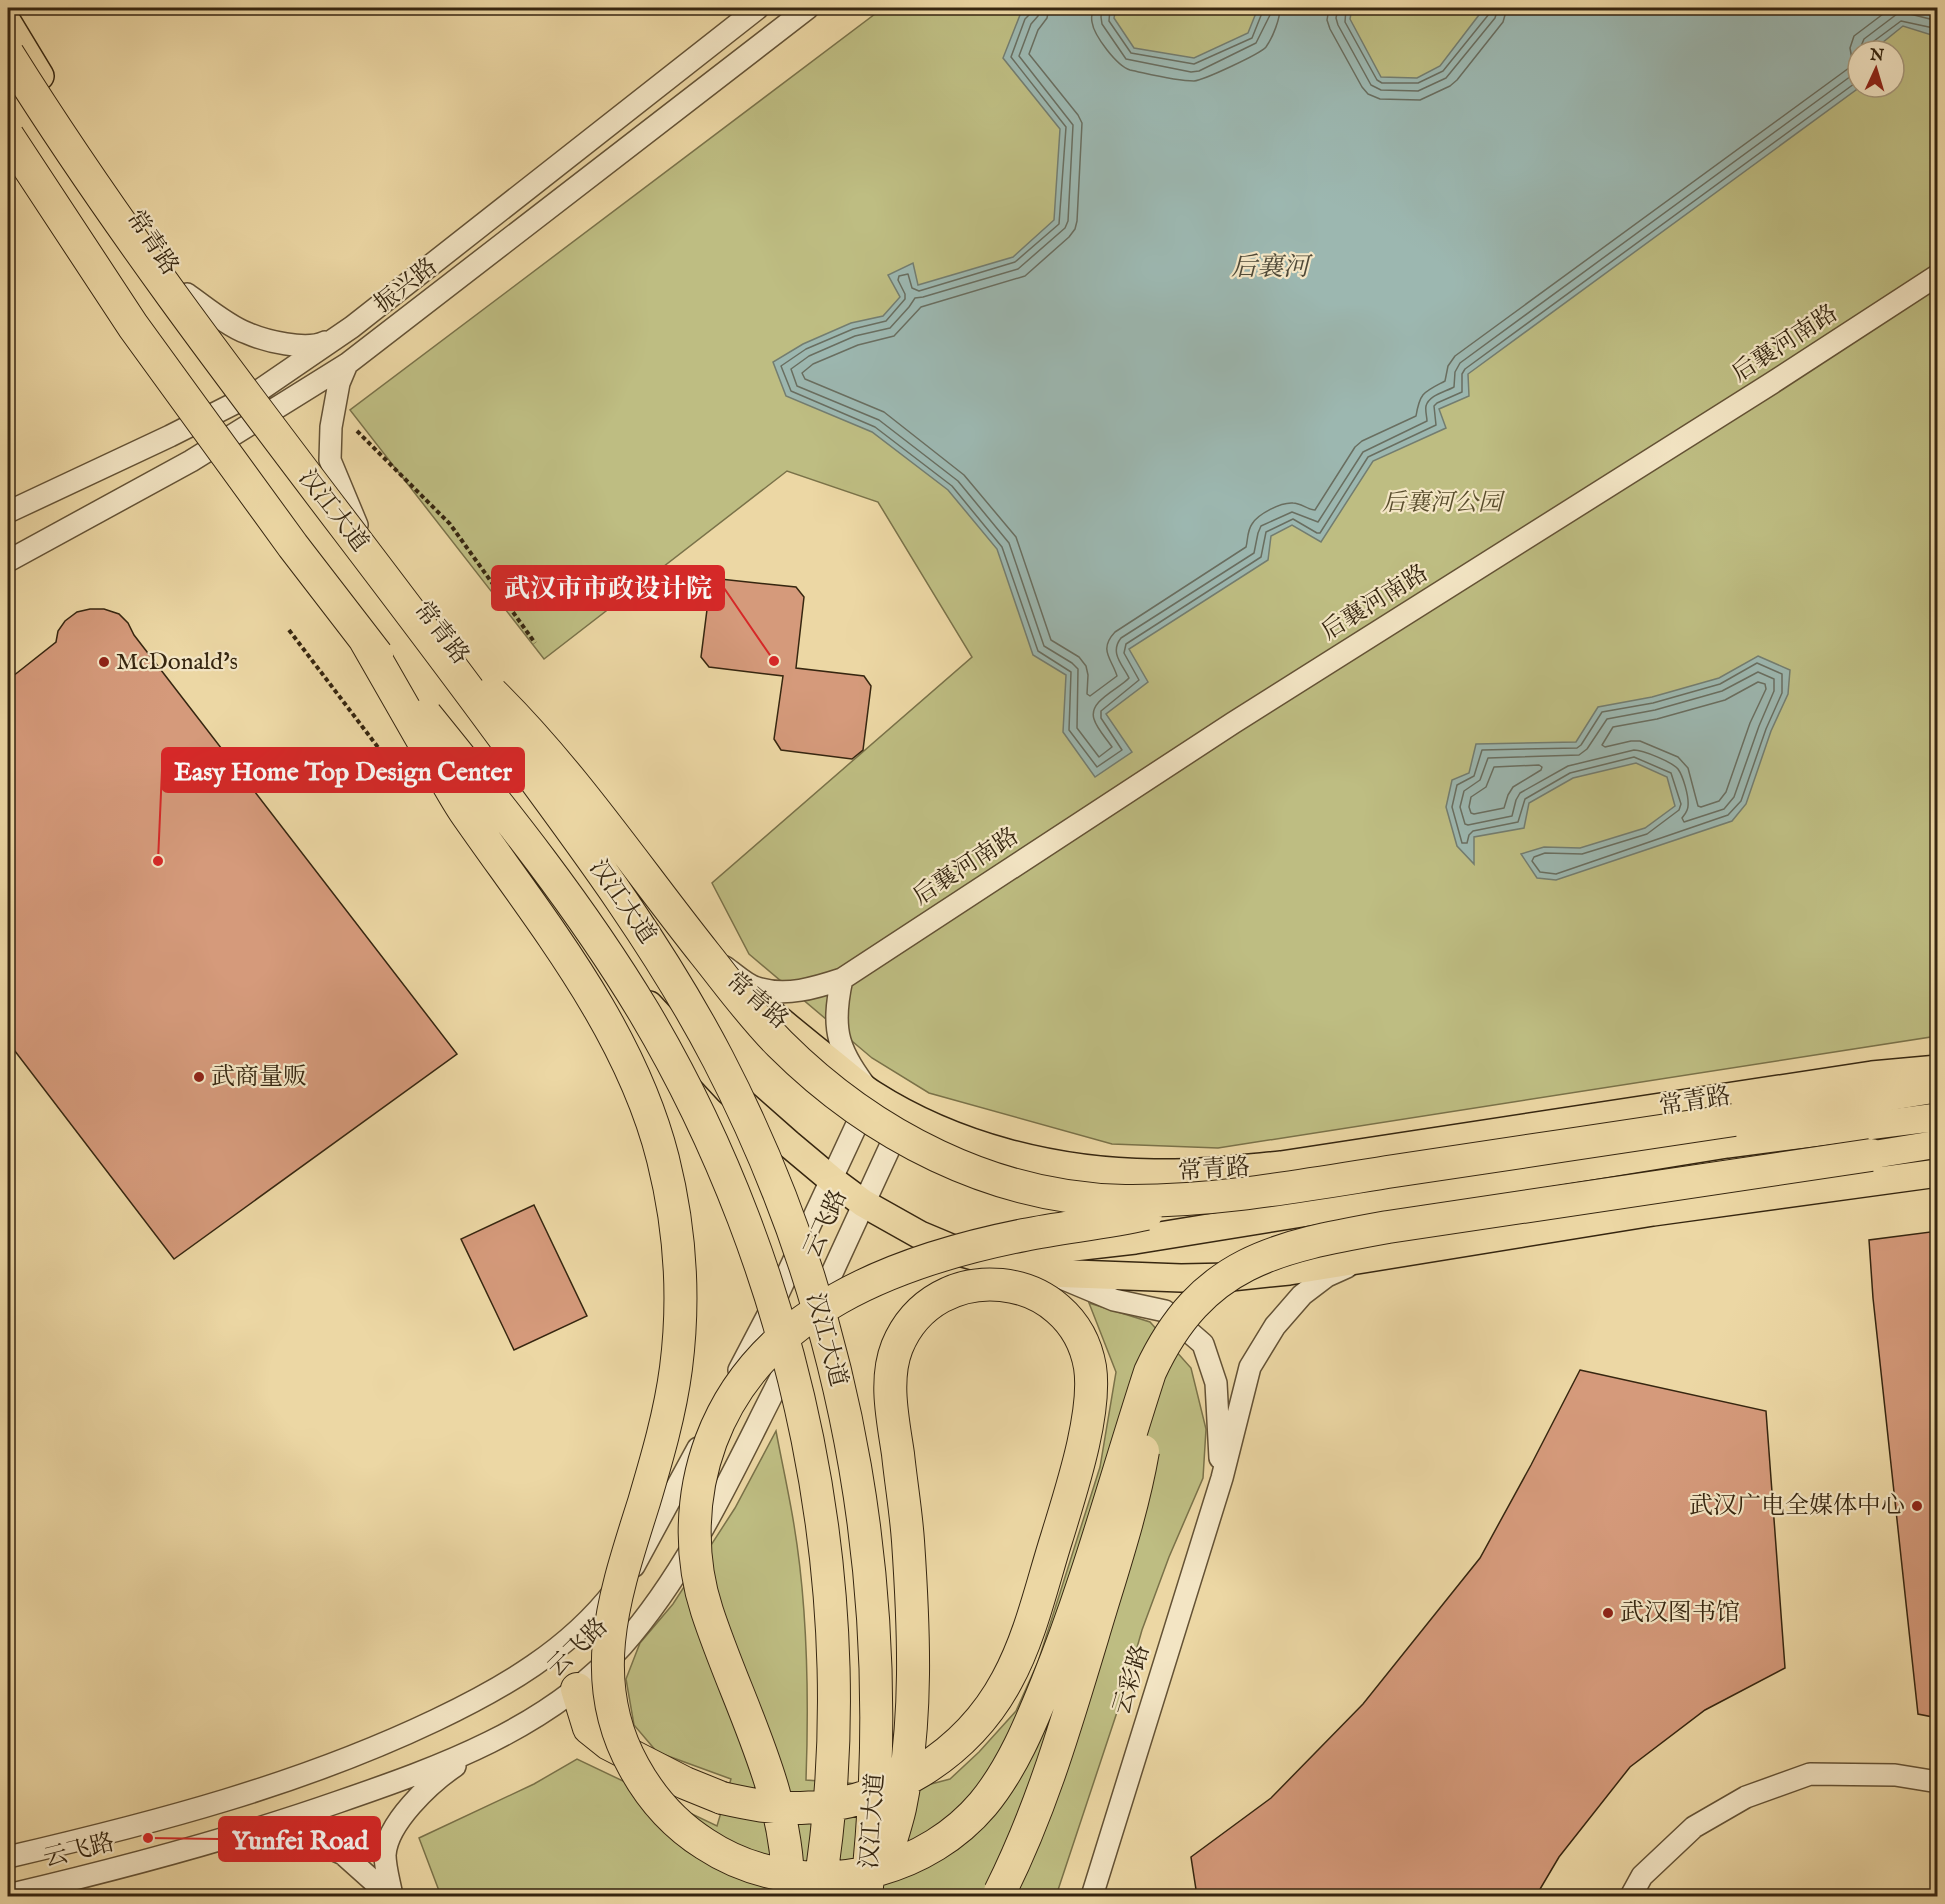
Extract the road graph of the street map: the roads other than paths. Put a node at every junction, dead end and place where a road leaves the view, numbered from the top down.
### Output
1 (808, 8) edge
2 (749, 10) edge
3 (8, 23) edge
4 (764, 41) junction
5 (8, 54) edge
6 (8, 136) edge
7 (8, 154) edge
8 (1938, 275) edge
9 (187, 294) junction
10 (352, 327) junction
11 (347, 364) junction
12 (264, 402) junction
13 (192, 425) junction
14 (210, 449) junction
15 (8, 512) edge
16 (357, 525) junction
17 (8, 561) edge
18 (418, 621) junction
19 (364, 638) junction
20 (679, 928) junction
21 (842, 979) junction
22 (1938, 1069) edge
23 (1938, 1086) edge
24 (871, 1094) junction
25 (906, 1113) junction
26 (1938, 1117) edge
27 (1934, 1145) edge
28 (1873, 1168) junction
29 (1938, 1173) edge
30 (832, 1180) junction
31 (1226, 1197) junction
32 (863, 1203) junction
33 (963, 1253) junction
34 (1366, 1258) junction
35 (1047, 1273) junction
36 (1150, 1372) junction
37 (1221, 1478) junction
38 (577, 1689) junction
39 (487, 1744) junction
40 (1938, 1782) edge
41 (201, 1846) junction
42 (8, 1857) edge
43 (8, 1895) edge
44 (391, 1896) edge
45 (788, 1896) edge
46 (818, 1896) edge
47 (866, 1896) edge
48 (875, 1896) edge
49 (997, 1896) edge
50 (1092, 1896) edge
51 (1631, 1896) edge

1 - 4 street, 振兴路
2 - 4 street
2 - 10 street, 振兴路
3 - 9 main road, 常青路
4 - 11 street, 振兴路
5 - 18 highway, 汉江大道, bridge
6 - 19 highway, 汉江大道, bridge
7 - 13 main road
8 - 21 street, 后襄河南路
9 - 10 street, 振兴路
9 - 12 main road, 常青路
10 - 12 street, 振兴路
11 - 12 street, 振兴路
11 - 16 street
12 - 13 street, 振兴路
12 - 14 street, 振兴路
12 - 16 main road, 常青路
13 - 14 main road
13 - 15 street, 振兴路
14 - 17 street, 振兴路
14 - 30 main road
16 - 20 main road, 常青路
18 - 31 highway, bridge
18 - 47 highway, 汉江大道, bridge
19 - 36 highway, bridge
19 - 46 highway, 汉江大道, bridge
20 - 21 street, 后襄河南路
20 - 24 main road, 常青路
21 - 24 street
22 - 25 main road, 常青路
23 - 31 highway, bridge
24 - 25 main road, 常青路
24 - 30 street, 云飞路
25 - 32 street, 云飞路
26 - 33 main road
27 - 28 main road
28 - 29 main road
28 - 34 main road
28 - 36 highway, bridge
30 - 32 main road
30 - 42 street, 云飞路
31 - 45 highway, bridge
32 - 33 main road
32 - 38 street, 云飞路
33 - 35 main road
34 - 35 main road
34 - 37 street, 云彩路
35 - 37 street
36 - 49 highway, bridge
37 - 50 street, 云彩路
38 - 39 street, 云飞路
38 - 48 highway, bridge
39 - 41 street, 云飞路
39 - 44 street
40 - 51 street
41 - 43 street, 云飞路
41 - 44 street

